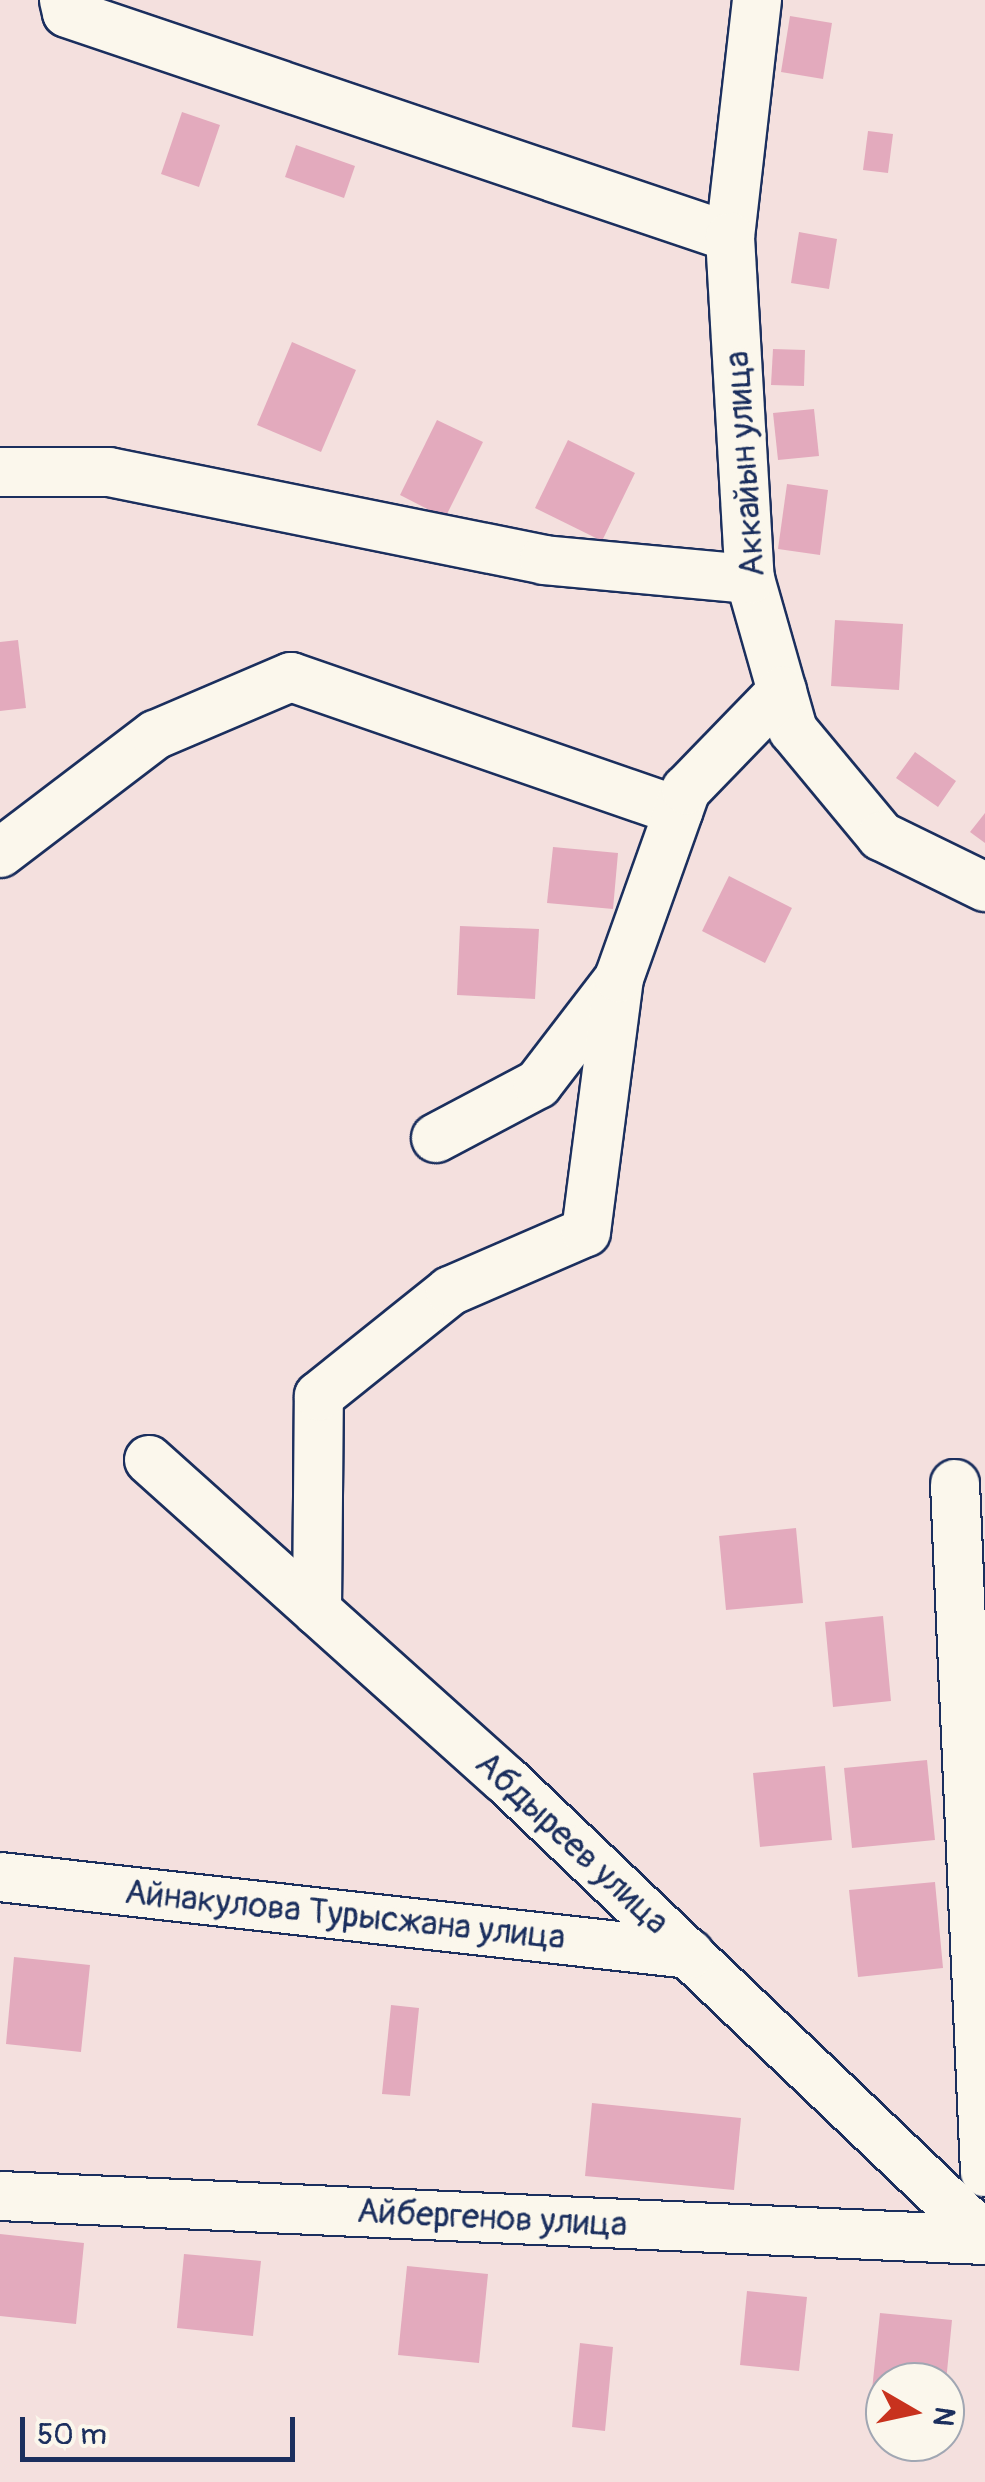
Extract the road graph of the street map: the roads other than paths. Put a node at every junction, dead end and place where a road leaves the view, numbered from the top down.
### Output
1 (757, 0) edge
2 (66, 6) edge
3 (730, 237) junction
4 (0, 472) edge
5 (750, 579) junction
6 (782, 692) junction
7 (678, 811) junction
8 (0, 853) edge
9 (985, 887) edge
10 (620, 978) junction
11 (436, 1138) dead end
12 (149, 1460) dead end
13 (955, 1484) dead end
14 (317, 1612) junction
15 (0, 1876) edge
16 (690, 1954) junction
17 (985, 2172) edge
18 (0, 2196) edge
19 (985, 2239) edge

1 - 3 street, Аккайын улица
2 - 3 street
3 - 5 street, Аккайын улица
4 - 5 street
5 - 6 street, Аккайын улица
6 - 7 street
6 - 9 street, Аккайын улица
7 - 8 street
7 - 10 street
10 - 11 street
10 - 14 street
12 - 14 street, Абдыреев улица
13 - 17 street
14 - 16 street, Абдыреев улица
15 - 16 street, Айнакулова Турысжана улица
16 - 19 street, Абдыреев улица
18 - 19 street, Айбергенов улица

